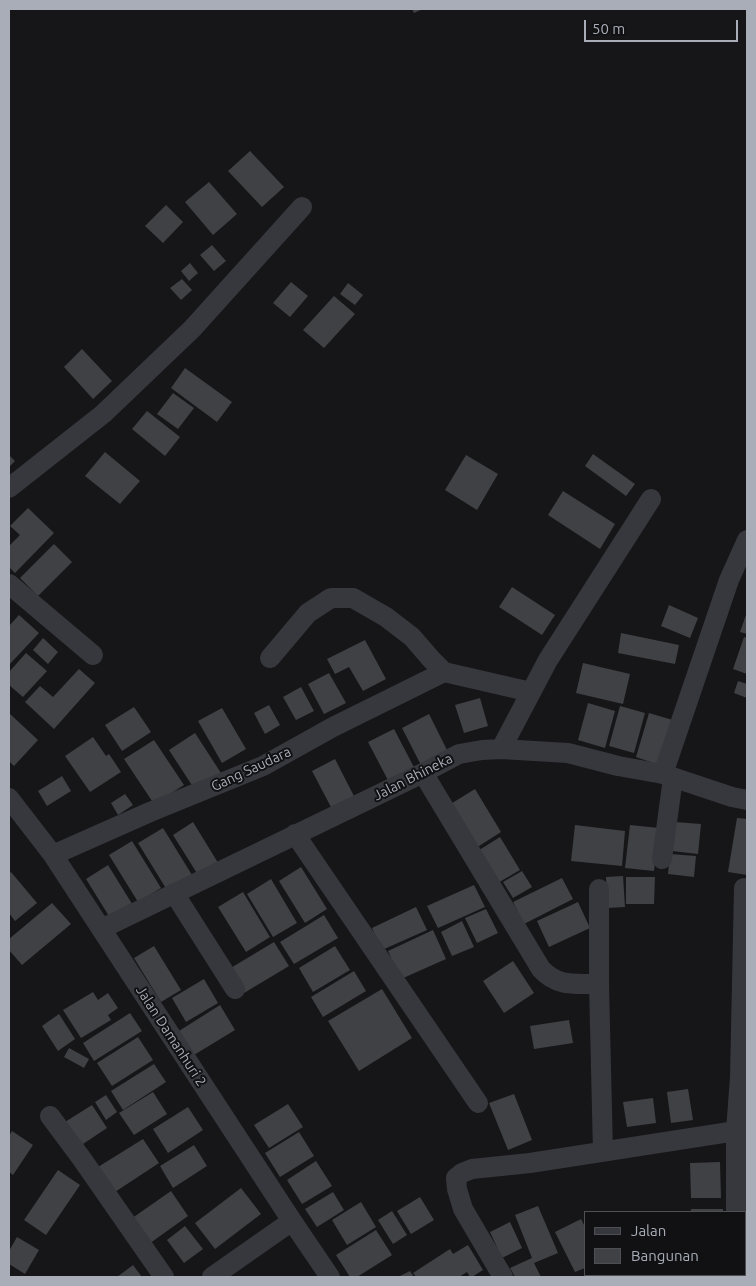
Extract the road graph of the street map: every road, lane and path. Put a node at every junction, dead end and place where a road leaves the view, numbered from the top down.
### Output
1 (302, 207) dead end
2 (9, 488) edge
3 (651, 499) dead end
4 (747, 540) edge
5 (9, 584) edge
6 (93, 655) dead end
7 (270, 658) dead end
8 (444, 672) junction
9 (531, 692) junction
10 (501, 749) junction
11 (423, 773) junction
12 (668, 776) junction
13 (9, 798) edge
14 (747, 800) edge
15 (295, 834) junction
16 (52, 855) junction
17 (662, 859) dead end
18 (744, 888) dead end
19 (599, 889) dead end
20 (174, 893) junction
21 (101, 929) junction
22 (599, 984) junction
23 (235, 989) dead end
24 (478, 1103) dead end
25 (50, 1116) dead end
26 (736, 1131) junction
27 (603, 1152) junction
28 (736, 1211) edge
29 (292, 1221) junction
30 (164, 1277) edge
31 (212, 1277) edge
32 (330, 1277) edge
33 (503, 1277) edge

1 - 2 street
3 - 9 street
4 - 12 street
5 - 6 street
7 - 8 street
8 - 9 street
8 - 16 street, Gang Saudara
9 - 10 street
10 - 11 street, Jalan Bhineka
10 - 12 street, Jalan Bhineka
11 - 15 street, Jalan Bhineka
11 - 22 street
12 - 14 street, Jalan Bhineka
12 - 17 street
13 - 16 street, Jalan Damanhuri 2
15 - 20 street, Jalan Bhineka
15 - 24 street
16 - 21 street, Jalan Damanhuri 2
18 - 26 street
19 - 22 street
20 - 21 street, Jalan Bhineka
20 - 23 street
21 - 29 street, Jalan Damanhuri 2
22 - 27 street
25 - 30 street
26 - 27 street
26 - 28 street
27 - 33 street
29 - 31 street
29 - 32 street, Jalan Damanhuri 2

